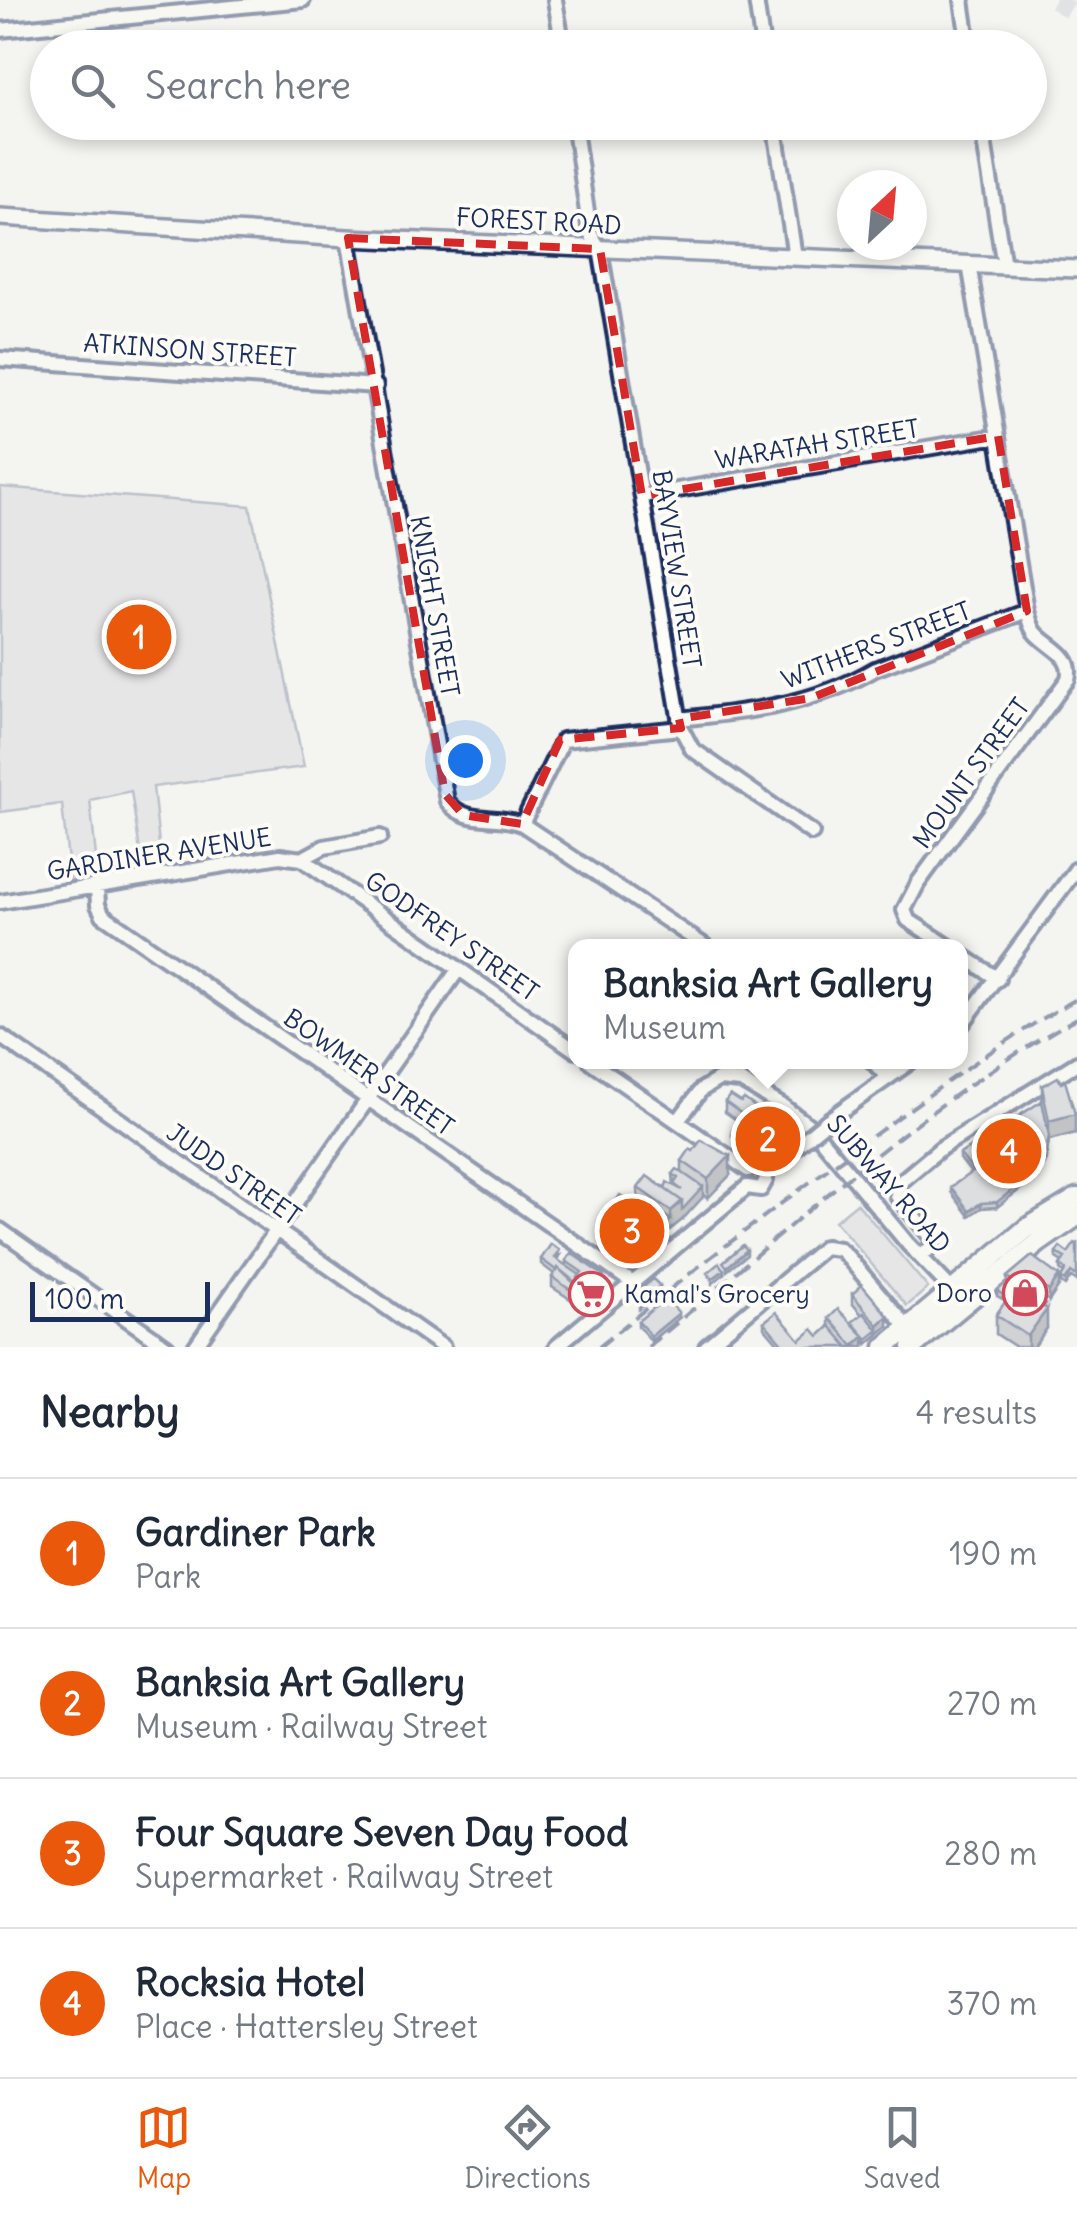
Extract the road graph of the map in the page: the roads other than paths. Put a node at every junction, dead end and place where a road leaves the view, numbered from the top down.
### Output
1 (303, 0) edge
2 (555, 0) edge
3 (756, 0) edge
4 (962, 0) edge
5 (232, 3) edge
6 (0, 30) edge
7 (559, 30) edge
8 (760, 30) edge
9 (966, 30) edge
10 (577, 140) edge
11 (777, 140) edge
12 (984, 140) edge
13 (0, 217) edge
14 (348, 238) junction
15 (600, 249) junction
16 (795, 257) junction
17 (969, 264) junction
18 (1004, 266) junction
19 (1077, 269) edge
20 (0, 359) edge
21 (376, 386) junction
22 (998, 436) junction
23 (642, 496) junction
24 (1027, 611) junction
25 (680, 724) junction
26 (522, 824) junction
27 (812, 833) dead end
28 (380, 837) dead end
29 (302, 859) junction
30 (1077, 868) edge
31 (97, 887) junction
32 (0, 902) edge
33 (695, 939) edge
34 (937, 939) edge
35 (968, 959) edge
36 (458, 970) junction
37 (998, 979) junction
38 (968, 1017) edge
39 (0, 1036) edge
40 (568, 1046) edge
41 (1077, 1064) edge
42 (601, 1069) edge
43 (880, 1069) edge
44 (899, 1069) edge
45 (887, 1077) junction
46 (367, 1098) junction
47 (678, 1121) junction
48 (748, 1170) junction
49 (764, 1172) junction
50 (747, 1187) junction
51 (1077, 1198) edge
52 (1077, 1216) edge
53 (0, 1230) edge
54 (274, 1230) junction
55 (921, 1257) junction
56 (634, 1283) junction
57 (958, 1297) junction
58 (908, 1328) junction
59 (167, 1347) edge
60 (195, 1347) edge
61 (444, 1347) edge
62 (556, 1347) edge
63 (706, 1347) edge
64 (885, 1347) edge
65 (912, 1347) edge

1 - 5 street
2 - 7 street
3 - 8 street
4 - 9 street
5 - 6 street
10 - 15 street, BAYVIEW STREET
11 - 16 street
12 - 18 street
13 - 14 main road, FOREST ROAD
14 - 15 main road, FOREST ROAD
14 - 21 street, KNIGHT STREET
15 - 16 main road, FOREST ROAD
15 - 23 street, BAYVIEW STREET
16 - 17 main road, FOREST ROAD
17 - 18 main road, FOREST ROAD
17 - 22 street, MOUNT STREET
18 - 19 main road, FOREST ROAD
20 - 21 street, ATKINSON STREET
21 - 26 street, KNIGHT STREET
22 - 23 street, WARATAH STREET
22 - 24 street, MOUNT STREET
23 - 25 street, BAYVIEW STREET
24 - 25 street, WITHERS STREET
24 - 34 street, MOUNT STREET
25 - 26 street, WITHERS STREET
25 - 27 street
26 - 33 street, KNIGHT STREET
28 - 29 street, GARDINER AVENUE
29 - 31 street, GARDINER AVENUE
29 - 36 street, GODFREY STREET
30 - 37 street
31 - 32 street, GARDINER AVENUE
31 - 46 street, BOWMER STREET
35 - 37 street
36 - 40 street, GODFREY STREET
36 - 46 street
37 - 38 street
39 - 54 street, JUDD STREET
41 - 55 street
42 - 47 street
43 - 45 street
44 - 45 street
45 - 49 street, bridge
46 - 54 street
46 - 56 street, BOWMER STREET
47 - 48 street
47 - 55 street, SUBWAY ROAD
48 - 49 street
48 - 50 street
49 - 50 street
50 - 56 street
51 - 57 highway
52 - 57 highway
53 - 59 street
54 - 60 street
54 - 61 street, JUDD STREET
55 - 57 street, SUBWAY ROAD
56 - 62 street
57 - 58 highway
57 - 65 highway
58 - 63 street
58 - 64 highway

